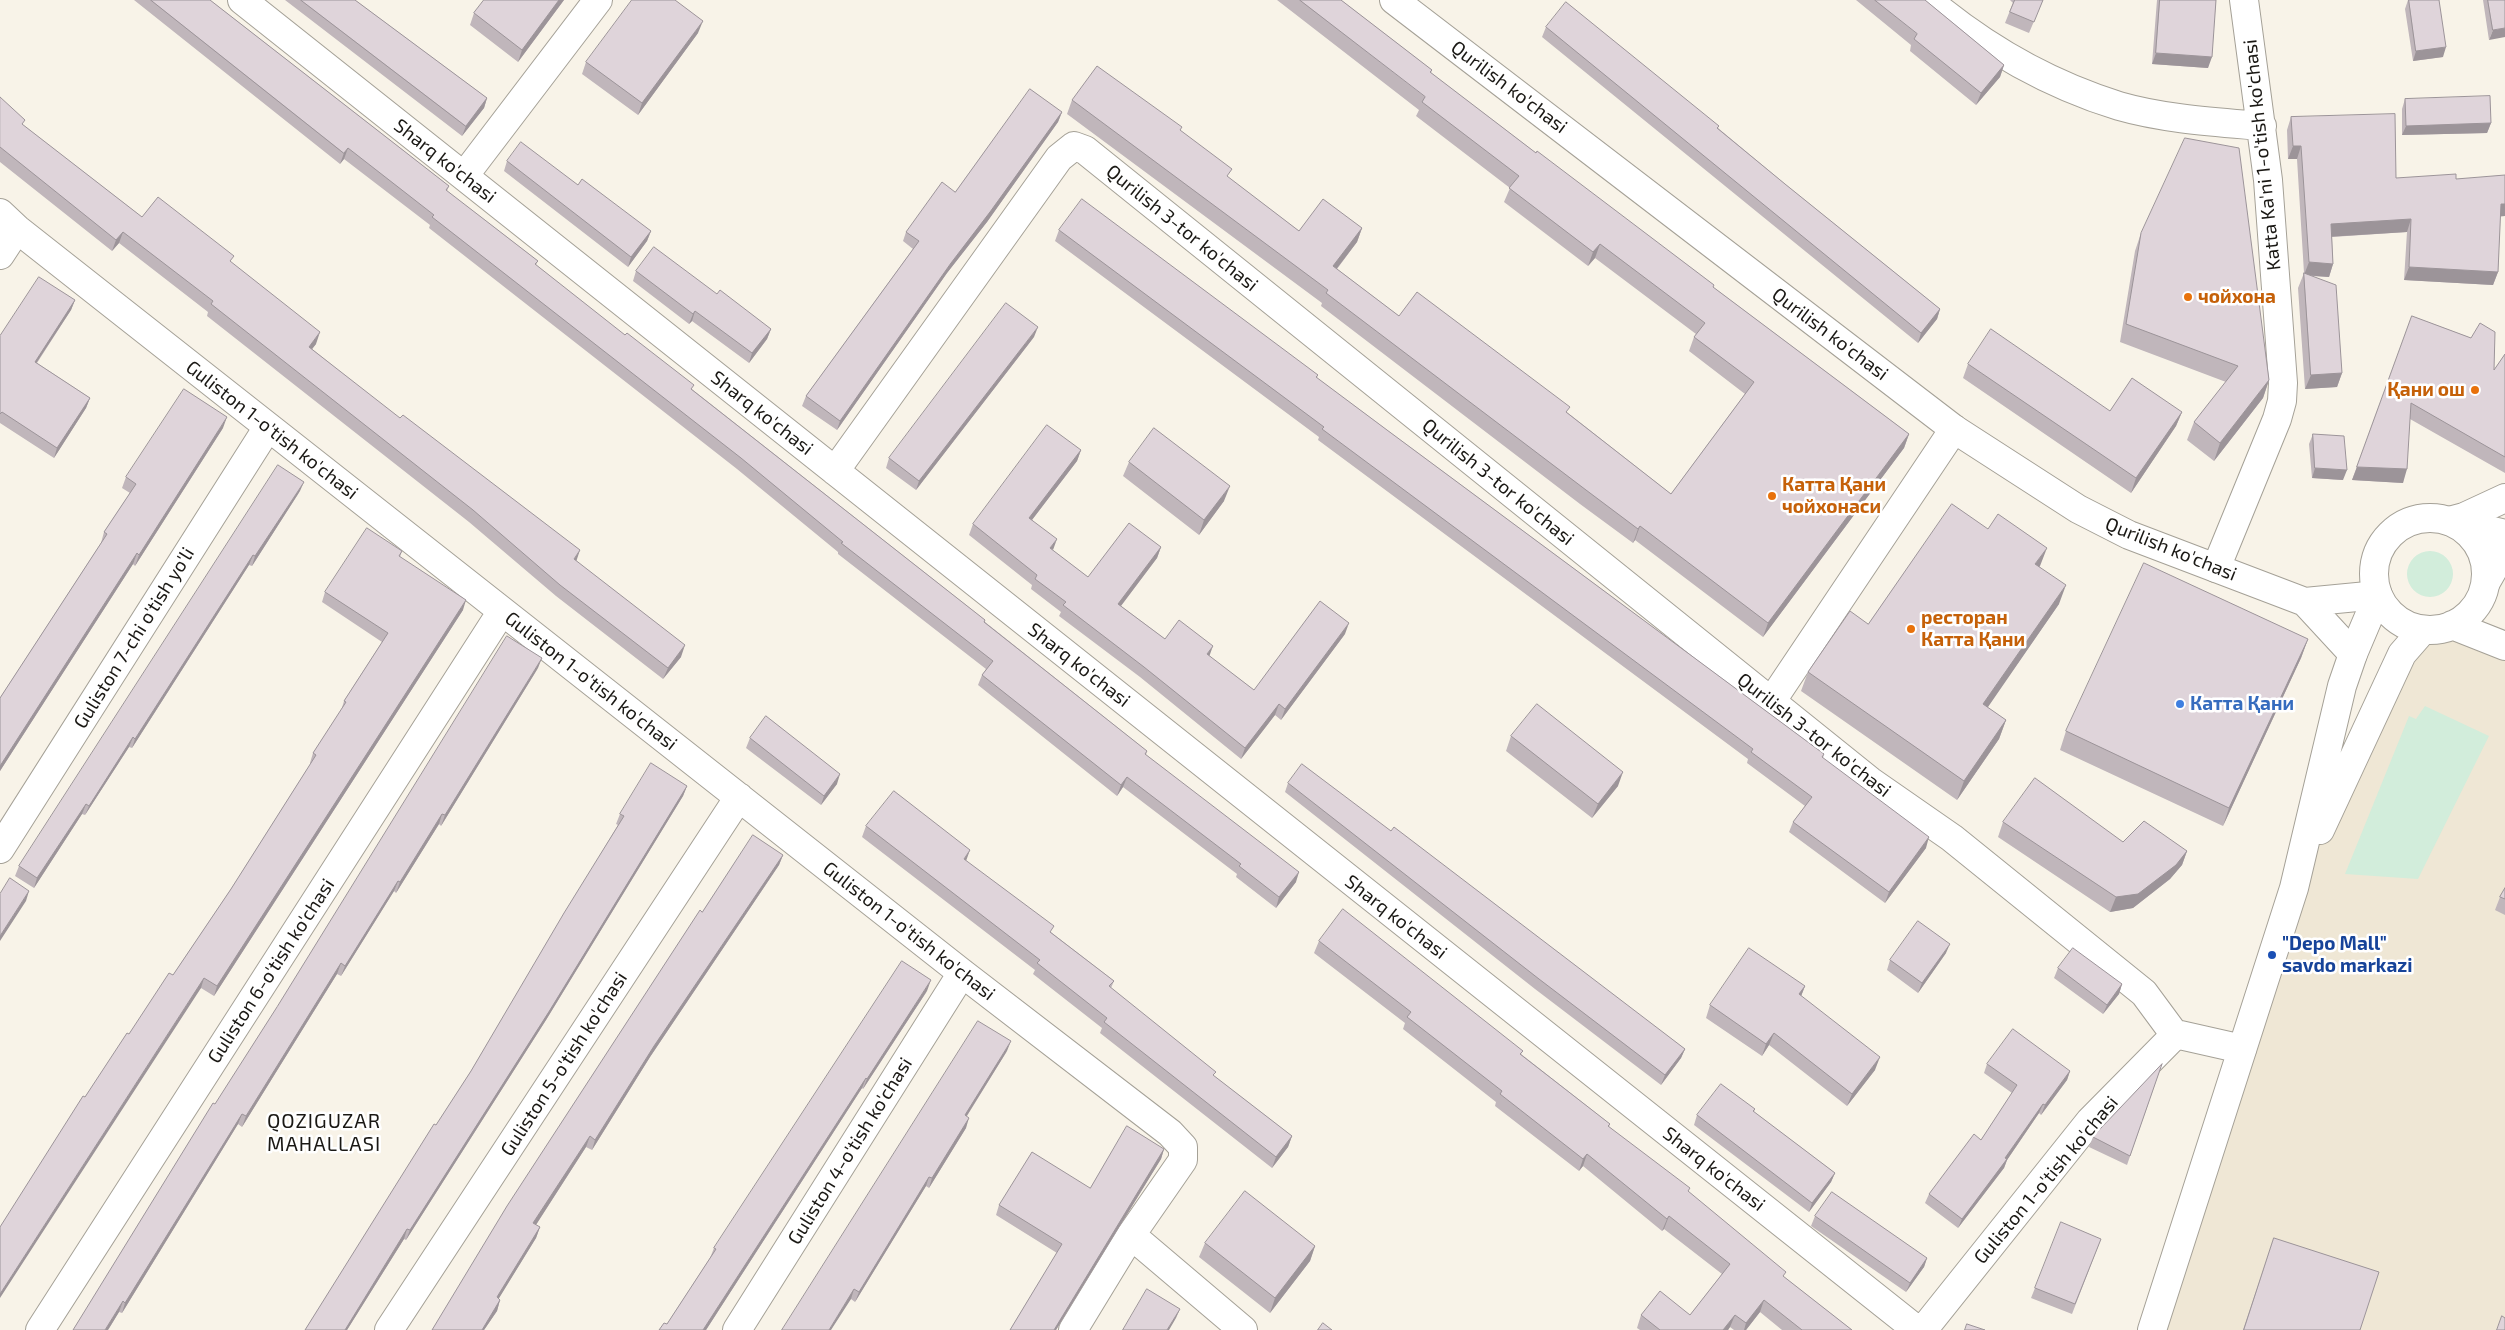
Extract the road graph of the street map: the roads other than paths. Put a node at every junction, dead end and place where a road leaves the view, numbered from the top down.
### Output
1 (242, 0) edge
2 (598, 0) edge
3 (1394, 0) edge
4 (1928, 0) edge
5 (2244, 0) edge
6 (2262, 126) junction
7 (464, 176) junction
8 (8, 221) edge
9 (0, 255) edge
10 (268, 427) junction
11 (1954, 429) junction
12 (835, 471) junction
13 (2505, 498) edge
14 (2449, 521) junction
15 (2505, 534) edge
16 (2505, 550) edge
17 (2216, 568) junction
18 (2486, 582) junction
19 (2378, 595) junction
20 (2304, 602) junction
21 (502, 611) junction
22 (2452, 625) junction
23 (2422, 632) junction
24 (2505, 646) edge
25 (2353, 654) junction
26 (1771, 702) junction
27 (739, 798) junction
28 (0, 850) edge
29 (2294, 888) junction
30 (962, 973) junction
31 (2175, 1036) junction
32 (2242, 1049) junction
33 (1131, 1235) junction
34 (40, 1330) edge
35 (389, 1330) edge
36 (737, 1330) edge
37 (1073, 1330) edge
38 (1243, 1330) edge
39 (1917, 1330) edge
40 (1923, 1330) edge
41 (2152, 1330) edge

1 - 7 street, Sharq ko'chasi
2 - 7 street
3 - 11 street, Qurilish ko'chasi
4 - 6 street
5 - 6 street, Katta Ka'ni 1-o'tish ko'chasi
6 - 17 street, Katta Ka'ni 1-o'tish ko'chasi
7 - 12 street, Sharq ko'chasi
8 - 9 street
8 - 10 street, Guliston 1-o'tish ko'chasi
10 - 21 street, Guliston 1-o'tish ko'chasi
10 - 28 street, Guliston 7-chi o'tish yo'li
11 - 17 street, Qurilish ko'chasi
11 - 26 street
12 - 26 street, Qurilish 3-tor ko'chasi
12 - 39 street, Sharq ko'chasi
13 - 14 street
14 - 15 street
14 - 18 street
14 - 19 street
16 - 18 street
17 - 20 street, Qurilish ko'chasi
18 - 22 street
19 - 20 street, Qurilish ko'chasi
19 - 23 street
19 - 25 street
20 - 25 street, Qurilish ko'chasi
21 - 27 street, Guliston 1-o'tish ko'chasi
21 - 34 street, Guliston 6-o'tish ko'chasi
22 - 23 street
22 - 24 street
23 - 29 street
25 - 29 street
26 - 31 street, Qurilish 3-tor ko'chasi
27 - 30 street, Guliston 1-o'tish ko'chasi
27 - 35 street, Guliston 5-o'tish ko'chasi
29 - 32 street
30 - 33 street, Guliston 1-o'tish ko'chasi
30 - 36 street, Guliston 4-o'tish ko'chasi
31 - 32 street
31 - 40 street, Guliston 1-o'tish ko'chasi
32 - 41 street
33 - 37 street
33 - 38 street

